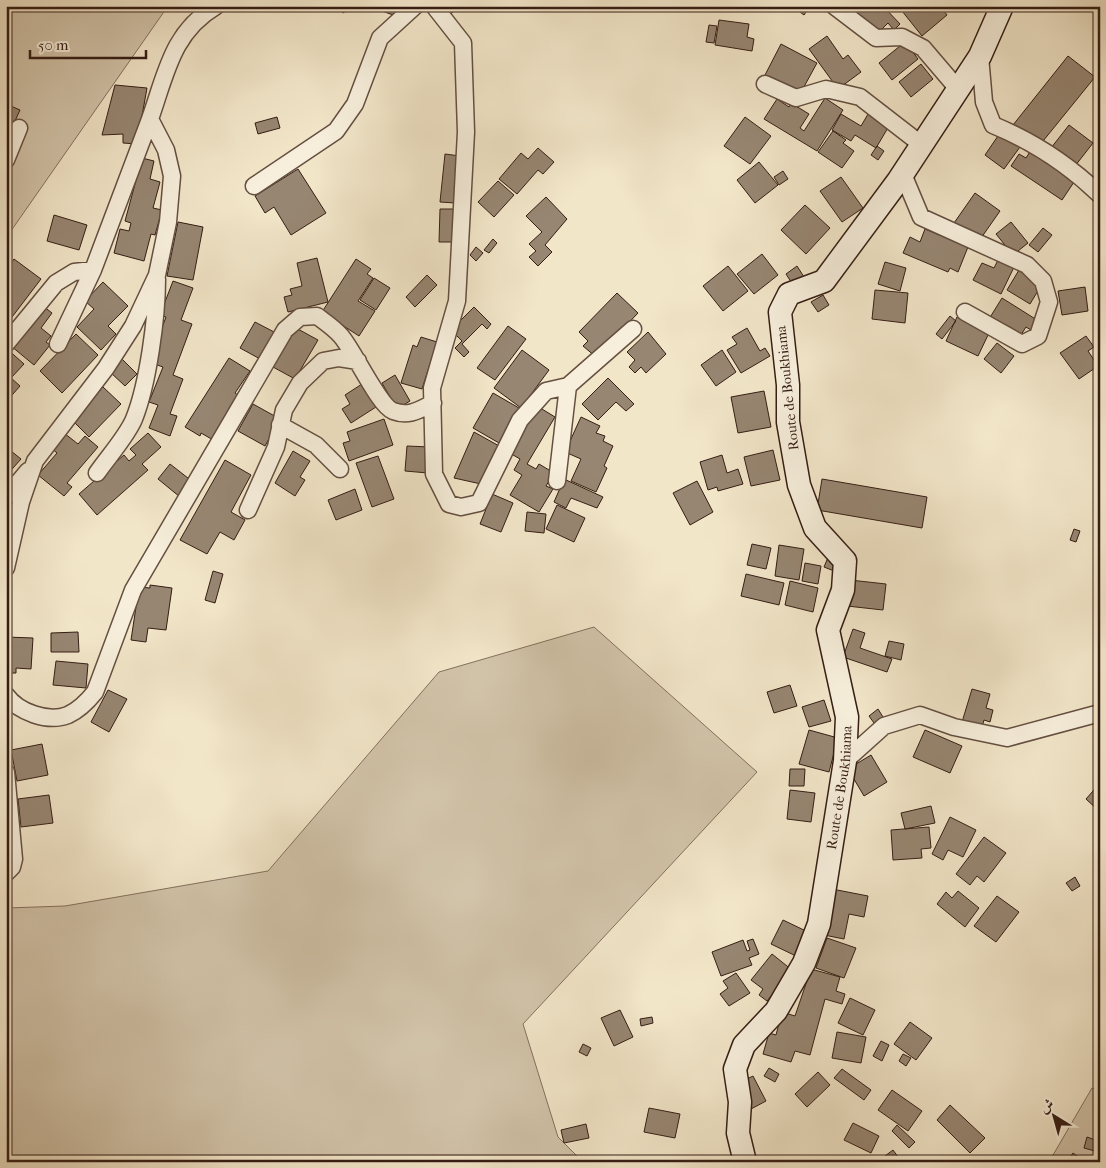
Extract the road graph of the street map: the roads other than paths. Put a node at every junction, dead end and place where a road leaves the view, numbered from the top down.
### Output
1 (216, 6) edge
2 (415, 6) edge
3 (434, 6) edge
4 (834, 6) edge
5 (1002, 6) edge
6 (980, 56) junction
7 (765, 84) dead end
8 (958, 89) junction
9 (150, 119) junction
10 (19, 128) dead end
11 (922, 144) junction
12 (6, 160) edge
13 (902, 174) junction
14 (254, 186) dead end
15 (1100, 195) edge
16 (93, 270) junction
17 (157, 275) junction
18 (965, 312) dead end
19 (634, 329) dead end
20 (6, 344) edge
21 (58, 344) dead end
22 (358, 361) junction
23 (568, 386) junction
24 (433, 403) junction
25 (280, 425) junction
26 (35, 461) junction
27 (340, 469) dead end
28 (97, 473) dead end
29 (557, 481) dead end
30 (6, 497) edge
31 (248, 510) dead end
32 (6, 568) edge
33 (6, 696) edge
34 (1100, 713) edge
35 (845, 762) junction
36 (6, 772) edge
37 (6, 873) edge
38 (745, 1162) edge

1 - 9 street
2 - 14 street
3 - 24 street
4 - 8 street
5 - 6 street, Route de Boukhiama
6 - 8 street, Route de Boukhiama
6 - 15 street
7 - 11 street
8 - 11 street, Route de Boukhiama
9 - 16 street
9 - 17 street
10 - 12 street
11 - 13 street, Route de Boukhiama
13 - 18 street
13 - 35 street, Route de Boukhiama
16 - 20 street
16 - 21 street
17 - 26 street
17 - 28 street
19 - 23 street
22 - 24 street
22 - 25 street
22 - 33 street
23 - 24 street
23 - 29 street
25 - 27 street
25 - 31 street
26 - 30 street
26 - 32 street
34 - 35 street
35 - 38 street, Route de Boukhiama
36 - 37 street

